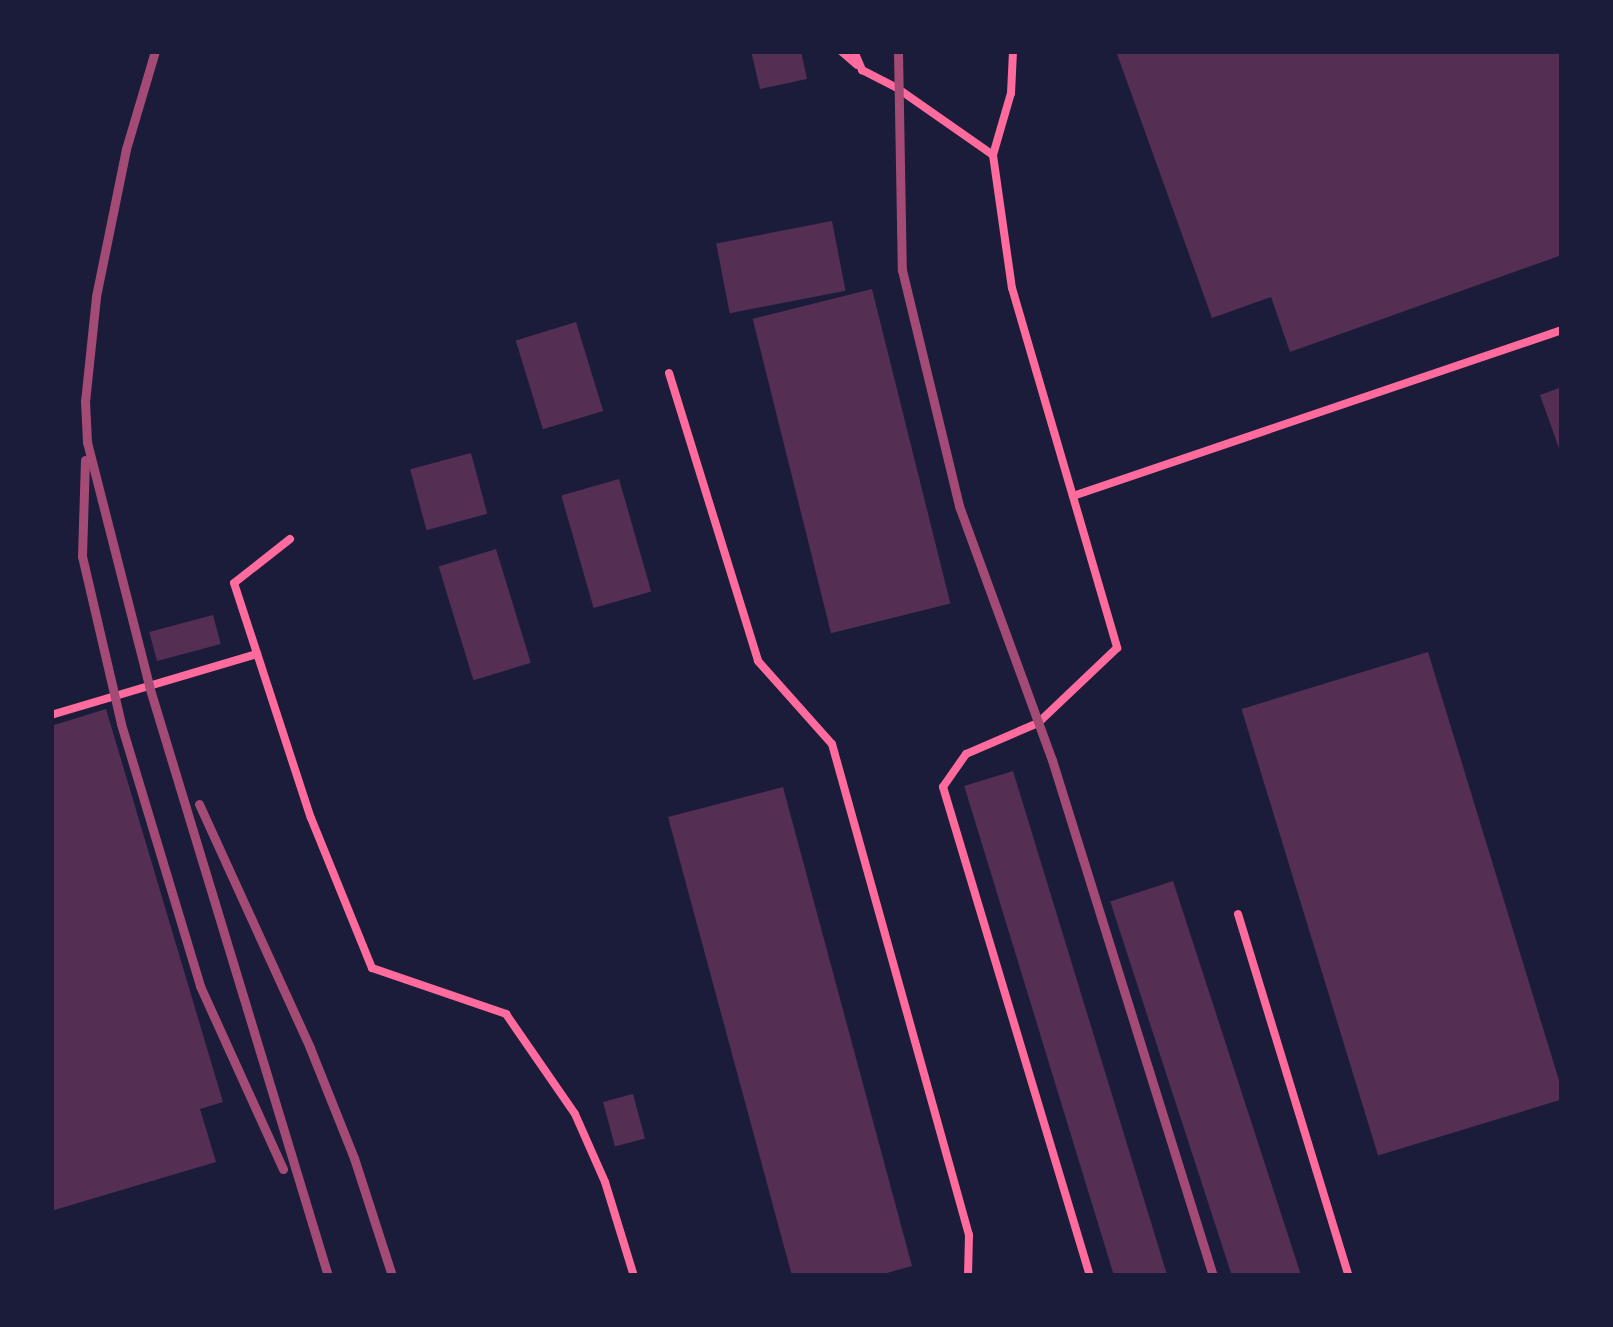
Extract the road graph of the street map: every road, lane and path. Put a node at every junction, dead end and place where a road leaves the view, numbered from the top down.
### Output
1 (841, 51) edge
2 (854, 51) edge
3 (1013, 51) edge
4 (862, 70) junction
5 (994, 155) junction
6 (1562, 330) edge
7 (669, 373) dead end
8 (1073, 496) junction
9 (290, 538) dead end
10 (257, 654) junction
11 (51, 715) edge
12 (1238, 914) dead end
13 (634, 1276) edge
14 (968, 1276) edge
15 (1090, 1276) edge
16 (1349, 1276) edge

1 - 4 lane
2 - 4 lane
3 - 5 lane
4 - 5 lane
5 - 8 lane
6 - 8 lane
7 - 14 lane
8 - 15 lane
9 - 10 lane
10 - 11 lane
10 - 13 lane
12 - 16 lane

